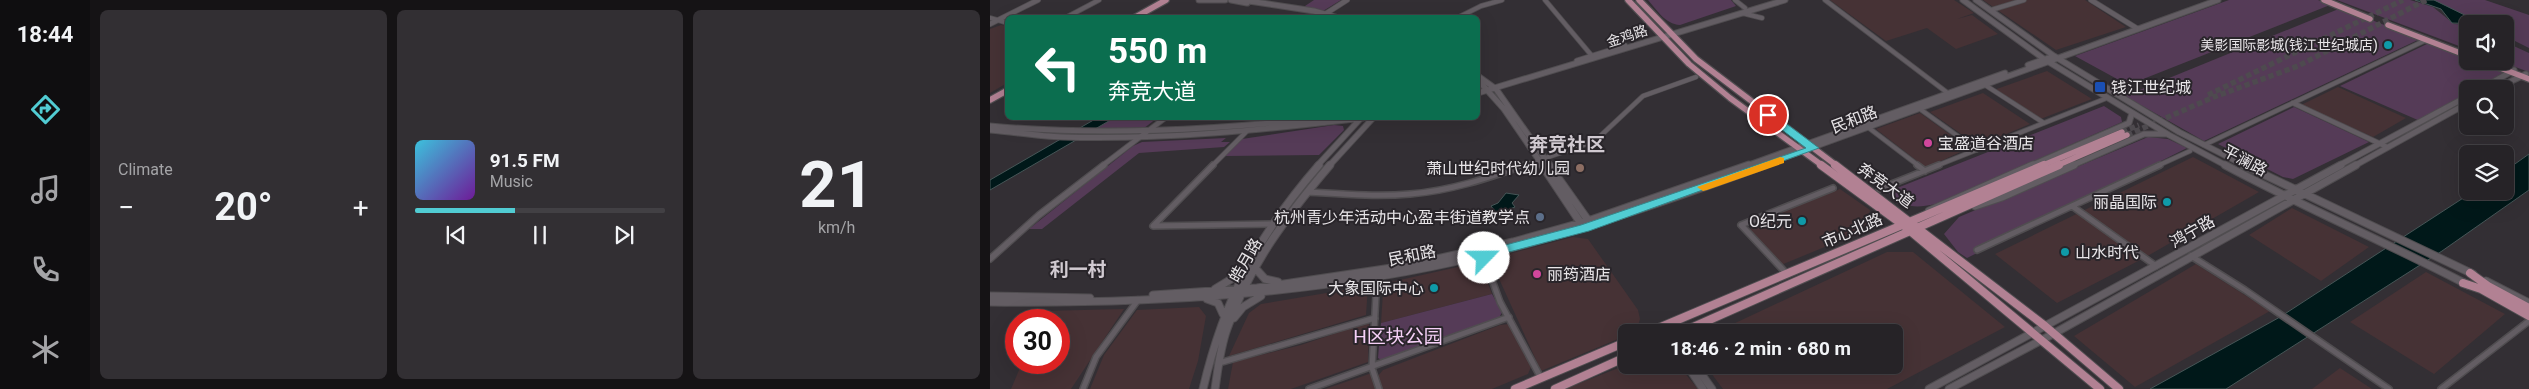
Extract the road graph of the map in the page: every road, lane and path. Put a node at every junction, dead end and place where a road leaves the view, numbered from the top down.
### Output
1 (1038, 0) edge
2 (1099, 0) edge
3 (1160, 0) edge
4 (1166, 0) edge
5 (1199, 0) edge
6 (1225, 0) edge
7 (1231, 0) edge
8 (1242, 0) edge
9 (1347, 0) edge
10 (1502, 0) edge
11 (1545, 0) edge
12 (1628, 0) edge
13 (1640, 0) edge
14 (1735, 0) edge
15 (1772, 0) edge
16 (1784, 0) edge
17 (1824, 0) edge
18 (1963, 0) edge
19 (1976, 0) edge
20 (2024, 0) edge
21 (2091, 0) edge
22 (2211, 0) edge
23 (2218, 0) edge
24 (2324, 0) edge
25 (2332, 0) edge
26 (1758, 8) junction
27 (1991, 10) junction
28 (1743, 11) junction
29 (1008, 15) edge
30 (1071, 15) edge
31 (1134, 15) edge
32 (1139, 15) edge
33 (1319, 15) edge
34 (1320, 15) edge
35 (1324, 15) edge
36 (1463, 15) edge
37 (1005, 16) edge
38 (990, 18) edge
39 (998, 20) junction
40 (1005, 22) edge
41 (990, 24) edge
42 (2390, 25) dead end
43 (2137, 28) junction
44 (1670, 33) junction
45 (1661, 36) junction
46 (2427, 39) junction
47 (2459, 51) edge
48 (1592, 56) junction
49 (2056, 57) junction
50 (2046, 60) junction
51 (2509, 70) edge
52 (2512, 71) junction
53 (2526, 76) edge
54 (1696, 77) dead end
55 (1480, 78) edge
56 (2496, 80) edge
57 (1480, 81) edge
58 (2514, 81) edge
59 (1985, 85) junction
60 (1491, 88) junction
61 (1005, 91) edge
62 (1480, 91) edge
63 (1950, 95) junction
64 (2107, 98) junction
65 (990, 99) edge
66 (2459, 101) edge
67 (2293, 102) junction
68 (2459, 108) edge
69 (1920, 109) junction
70 (2132, 114) junction
71 (1163, 120) edge
72 (1306, 120) edge
73 (1344, 120) edge
74 (1360, 120) edge
75 (1371, 120) edge
76 (2044, 123) junction
77 (990, 126) edge
78 (1869, 128) junction
79 (990, 130) edge
80 (1247, 131) junction
81 (1069, 132) joint
82 (1092, 133) joint
83 (1145, 133) junction
84 (2169, 135) junction
85 (1061, 137) joint
86 (1082, 138) joint
87 (1139, 138) junction
88 (2384, 145) junction
89 (1811, 146) junction
90 (2204, 146) junction
91 (1800, 150) junction
92 (1977, 150) junction
93 (2190, 151) dead end
94 (1542, 160) junction
95 (1925, 171) junction
96 (1833, 188) dead end
97 (1879, 189) dead end
98 (2294, 191) junction
99 (1307, 192) junction
100 (2304, 194) junction
101 (2287, 198) junction
102 (2072, 206) junction
103 (1954, 212) junction
104 (1912, 222) junction
105 (1273, 224) junction
106 (1586, 225) junction
107 (1903, 225) junction
108 (1920, 228) junction
109 (1911, 232) junction
110 (1977, 250) dead end
111 (1483, 255) junction
112 (2190, 256) junction
113 (990, 259) edge
114 (2156, 266) junction
115 (1256, 269) junction
116 (1243, 270) junction
117 (2470, 273) junction
118 (1787, 274) junction
119 (1337, 276) junction
120 (1377, 276) junction
121 (2463, 283) joint
122 (1320, 284) junction
123 (1202, 292) junction
124 (1231, 293) junction
125 (1242, 293) junction
126 (990, 296) edge
127 (1193, 298) junction
128 (1138, 300) junction
129 (990, 302) edge
130 (2529, 303) edge
131 (2529, 308) edge
132 (1223, 314) junction
133 (1509, 317) junction
134 (1375, 318) junction
135 (2529, 318) edge
136 (1230, 322) junction
137 (1703, 323) edge
138 (1677, 324) edge
139 (2045, 326) junction
140 (2035, 333) junction
141 (2053, 334) junction
142 (2042, 339) junction
143 (1618, 345) edge
144 (1618, 361) edge
145 (1220, 363) junction
146 (1372, 368) junction
147 (1693, 374) edge
148 (1701, 374) edge
149 (1542, 378) junction
150 (1083, 389) edge
151 (1203, 389) edge
152 (1215, 389) edge
153 (1309, 389) edge
154 (1378, 389) edge
155 (1515, 389) edge
156 (1555, 389) edge
157 (1703, 389) edge
158 (1712, 389) edge
159 (1929, 389) edge
160 (1949, 389) edge
161 (2100, 389) edge
162 (2119, 389) edge
163 (2390, 389) edge
164 (2441, 389) edge

1 - 29 street
2 - 30 street
3 - 31 main road
4 - 32 main road
5 - 6 main road
7 - 33 main road
8 - 34 main road
9 - 35 street
10 - 36 street
11 - 48 street
12 - 45 main road, 奔竞大道
13 - 44 main road, 奔竞大道
14 - 28 street
15 - 28 main road, 金鸡路
16 - 26 main road, 金鸡路
17 - 63 street
18 - 50 main road, 平澜路
19 - 27 main road, 平澜路
20 - 27 street
21 - 43 street
22 - 43 main road, 民和路
23 - 43 main road, 民和路
24 - 25 main road
26 - 28 main road, 金鸡路
26 - 28 street
27 - 49 main road, 平澜路
28 - 44 main road, 金鸡路
37 - 39 street
38 - 39 street
39 - 40 street
39 - 41 street
42 - 46 main road
43 - 49 main road, 民和路
44 - 45 main road, 金鸡路
44 - 89 main road, 奔竞大道
45 - 48 main road, 金鸡路
45 - 60 main road, 金鸡路
45 - 91 main road, 奔竞大道
46 - 47 main road
46 - 67 street
48 - 60 main road, 金鸡路
49 - 50 main road, 民和路
49 - 90 main road, 平澜路
50 - 59 main road, 民和路
50 - 63 main road, 民和路
50 - 64 main road, 平澜路
51 - 52 main road
52 - 53 main road
52 - 56 main road
53 - 58 main road
54 - 94 street
55 - 60 main road
57 - 60 main road
59 - 63 main road, 民和路
59 - 76 street
60 - 62 main road, 金鸡路
60 - 94 main road
61 - 65 main road
63 - 69 main road, 民和路
63 - 89 main road, 民和路
64 - 70 main road, 平澜路
64 - 76 street
66 - 88 main road, 鸿宁路
67 - 88 street
67 - 90 street
68 - 88 main road, 鸿宁路
69 - 78 main road, 民和路
69 - 92 street
70 - 84 main road, 平澜路
70 - 104 main road
71 - 83 street
72 - 83 main road
73 - 80 main road
74 - 105 main road, 皓月路
75 - 99 main road, 皓月路
76 - 92 street
77 - 81 main road
78 - 89 main road, 民和路
78 - 95 street
79 - 85 main road
80 - 87 main road
80 - 105 street
81 - 82 main road
82 - 83 main road
83 - 87 street
84 - 101 main road, 平澜路
84 - 103 main road
85 - 86 main road
86 - 87 main road
87 - 113 street
88 - 98 main road, 鸿宁路
88 - 100 main road, 鸿宁路
89 - 91 main road, 民和路
89 - 104 main road, 奔竞大道
90 - 98 main road, 平澜路
91 - 106 main road, 民和路
91 - 107 main road, 奔竞大道
92 - 95 street
93 - 102 street
94 - 99 street
94 - 106 main road
95 - 97 street
96 - 118 street
98 - 100 main road, 平澜路
98 - 101 main road, 鸿宁路
99 - 115 main road, 皓月路
100 - 101 main road, 鸿宁路
100 - 117 main road, 平澜路
101 - 112 main road, 鸿宁路
101 - 114 main road, 鸿宁路
101 - 121 main road, 平澜路
102 - 110 street
102 - 114 street
103 - 104 main road, 市心北路
103 - 108 main road, 市心北路
104 - 107 main road, 市心北路
104 - 108 main road, 奔竞大道
105 - 116 main road, 皓月路
106 - 111 main road, 民和路
106 - 119 main road, 民和路
107 - 109 main road, 奔竞大道
107 - 118 main road, 市心北路
108 - 109 main road, 市心北路
108 - 139 main road, 奔竞大道
109 - 137 main road, 市心北路
109 - 140 main road, 奔竞大道
111 - 120 main road, 民和路
111 - 133 street
112 - 141 main road, 鸿宁路
112 - 163 street
114 - 139 main road, 鸿宁路
115 - 119 main road
115 - 125 main road, 皓月路
116 - 123 main road
116 - 124 main road, 皓月路
117 - 130 main road, 平澜路
117 - 131 main road
118 - 138 main road, 市心北路
119 - 125 main road, 民和路
120 - 122 main road, 民和路
120 - 134 street
121 - 135 main road
122 - 125 main road, 民和路
122 - 136 main road
123 - 124 main road, 民和路
123 - 126 main road, 民和路
124 - 125 main road, 民和路
124 - 127 main road, 民和路
124 - 132 main road, 皓月路
125 - 136 main road, 皓月路
127 - 128 main road, 民和路
127 - 132 main road
128 - 129 main road, 民和路
128 - 150 street
132 - 151 main road, 皓月路
133 - 146 street
133 - 149 street
134 - 145 street
134 - 146 street
135 - 164 street
136 - 145 main road, 皓月路
139 - 140 main road, 鸿宁路
139 - 141 main road, 奔竞大道
140 - 142 main road, 奔竞大道
140 - 159 main road, 鸿宁路
141 - 142 main road, 鸿宁路
141 - 162 main road, 奔竞大道
142 - 160 main road, 鸿宁路
142 - 161 main road, 奔竞大道
143 - 149 main road
144 - 156 main road
145 - 152 main road, 皓月路
146 - 153 street
146 - 154 street
147 - 157 main road
148 - 158 main road
149 - 155 main road

